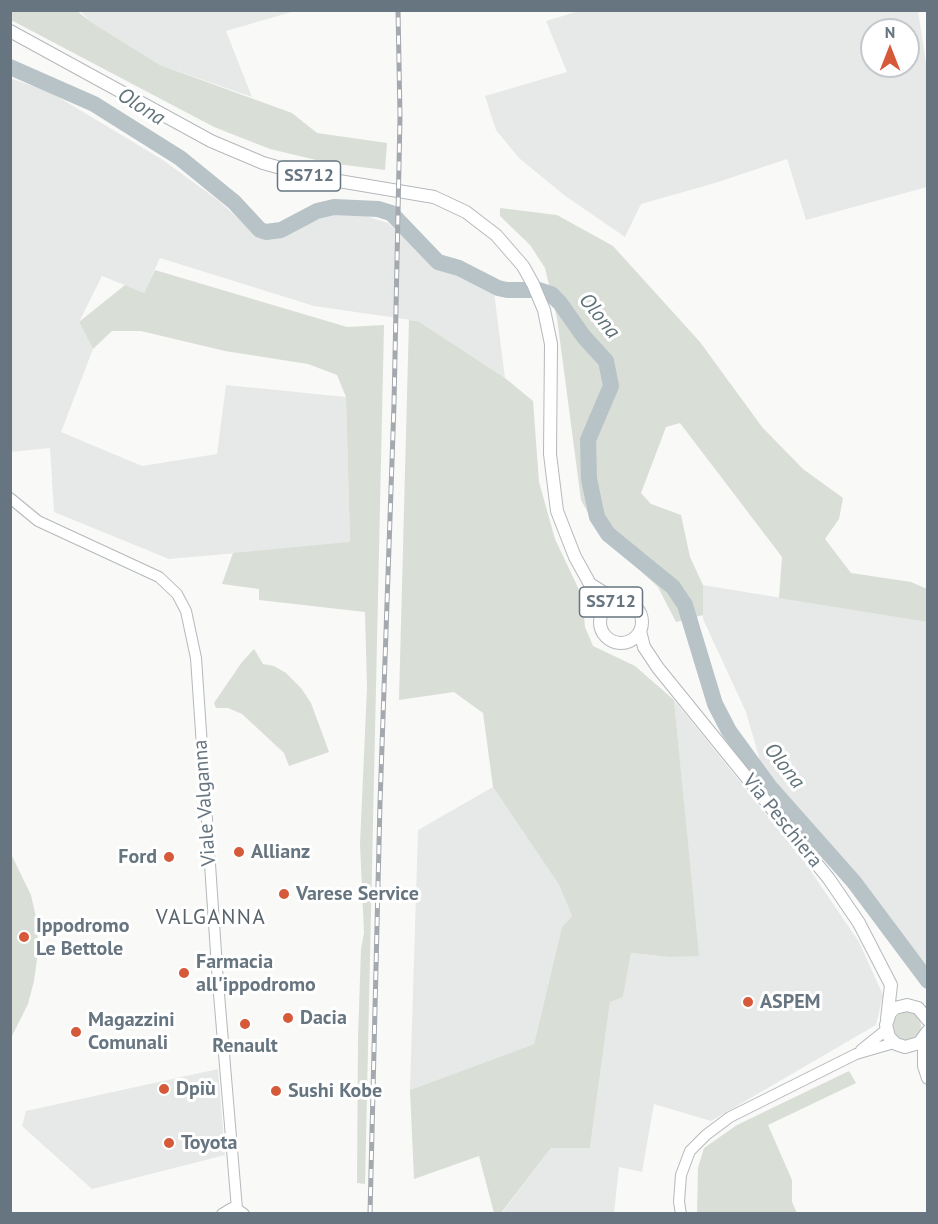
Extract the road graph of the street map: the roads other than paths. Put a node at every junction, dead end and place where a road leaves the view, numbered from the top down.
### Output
1 (10, 31) edge
2 (10, 498) edge
3 (590, 584) junction
4 (617, 601) junction
5 (600, 616) junction
6 (640, 631) junction
7 (616, 643) junction
8 (658, 668) junction
9 (891, 985) junction
10 (922, 1012) edge
11 (886, 1025) junction
12 (926, 1035) edge
13 (896, 1044) junction
14 (856, 1054) junction
15 (926, 1072) edge
16 (240, 1211) edge
17 (222, 1214) edge
18 (681, 1214) edge

1 - 3 main road, Via Peschiera / SS712
2 - 16 main road, Viale Valganna
3 - 4 main road, Via Peschiera / SS712
3 - 5 main road, Via Peschiera / SS712
4 - 5 main road, SS712
4 - 6 main road, Via Peschiera / SS712
5 - 7 main road, Via Peschiera / SS712
6 - 7 main road, SS712
6 - 8 main road, Via Peschiera / SS712
7 - 8 main road, Via Peschiera / SS712
8 - 9 main road, Via Peschiera / SS712
9 - 10 main road, Via Peschiera / SS712
9 - 11 main road
10 - 11 main road, Via Peschiera / SS712
11 - 13 main road
11 - 14 main road
12 - 13 main road
12 - 15 main road
13 - 14 main road
13 - 15 main road
14 - 18 main road
16 - 17 main road

